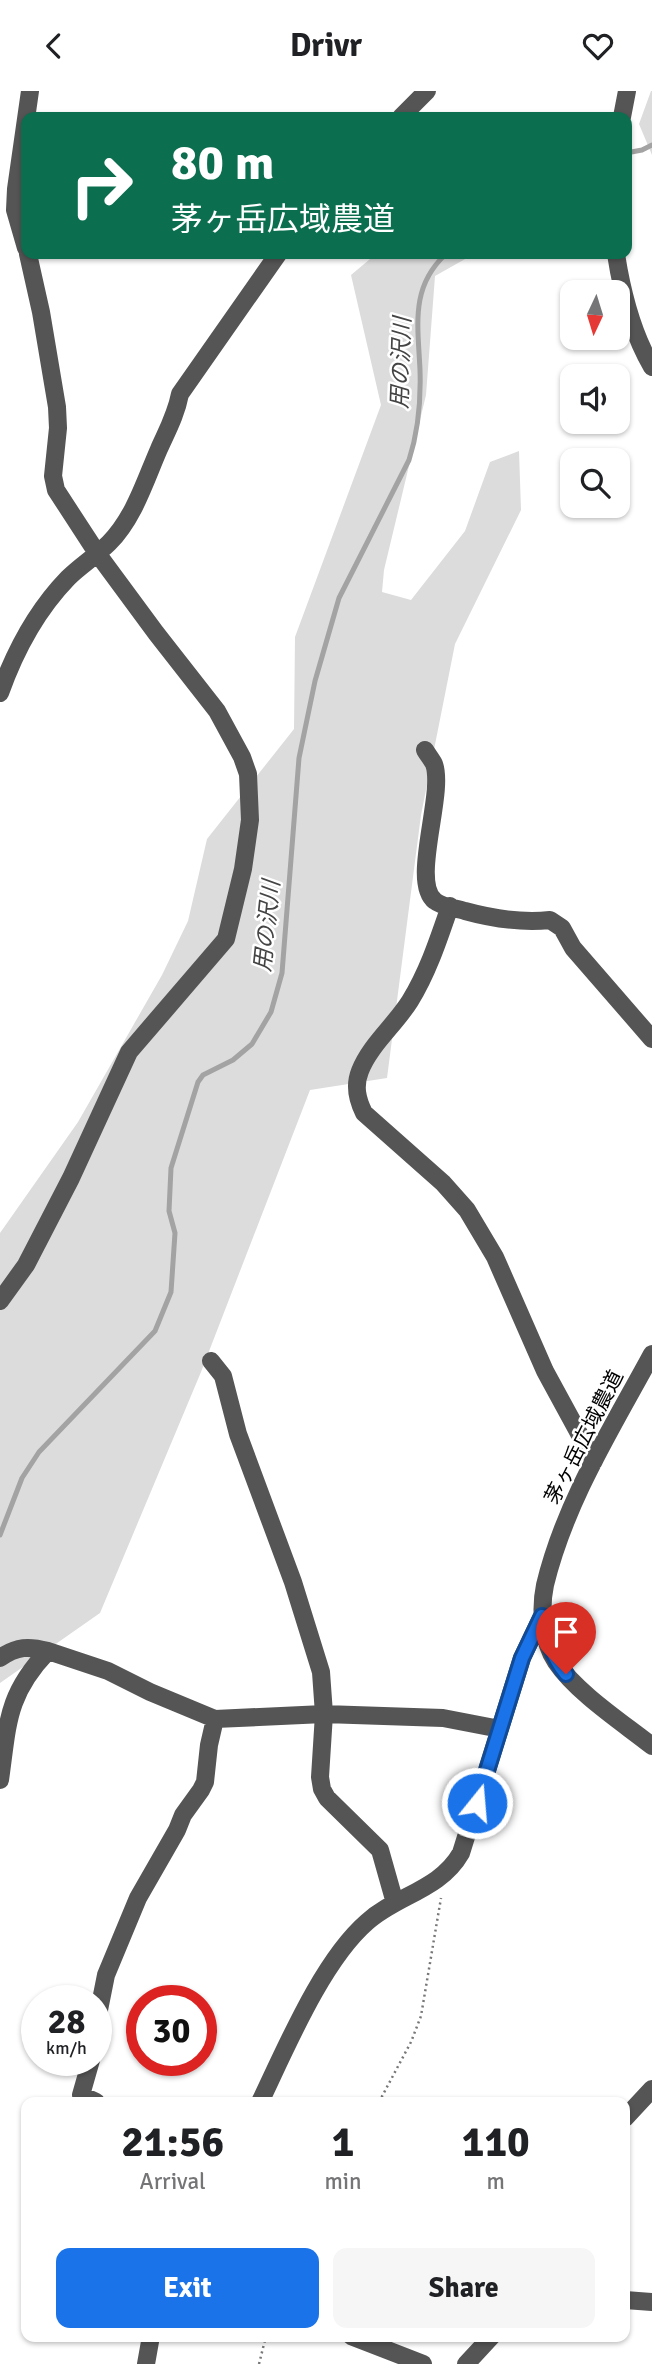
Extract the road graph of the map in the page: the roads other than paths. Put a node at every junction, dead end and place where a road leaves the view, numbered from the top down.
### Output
1 (30, 91) edge
2 (426, 91) edge
3 (627, 91) edge
4 (27, 112) edge
5 (406, 112) edge
6 (623, 112) edge
7 (21, 162) edge
8 (21, 231) edge
9 (29, 259) edge
10 (274, 259) edge
11 (617, 259) edge
12 (652, 367) edge
13 (97, 553) junction
14 (0, 693) edge
15 (425, 750) dead end
16 (450, 906) junction
17 (652, 1039) edge
18 (0, 1301) edge
19 (652, 1354) edge
20 (211, 1361) dead end
21 (594, 1461) junction
22 (542, 1616) junction
23 (48, 1651) junction
24 (0, 1658) edge
25 (324, 1714) junction
26 (215, 1719) junction
27 (500, 1729) junction
28 (652, 1746) edge
29 (0, 1780) edge
30 (395, 1903) junction
31 (104, 1985) edge
32 (86, 2076) edge
33 (652, 2089) edge
34 (85, 2097) edge
35 (262, 2097) edge
36 (630, 2113) edge
37 (630, 2300) edge
38 (652, 2302) edge
39 (151, 2342) edge
40 (366, 2342) edge
41 (486, 2342) edge
42 (146, 2364) edge
43 (423, 2364) edge
44 (466, 2364) edge

1 - 4 street
2 - 5 street
3 - 6 street
7 - 8 street
9 - 13 street
10 - 13 street
11 - 12 street
13 - 14 street
13 - 18 street
15 - 16 street
16 - 17 street
16 - 21 street
19 - 21 street, 茅ヶ岳広域農道
20 - 25 street
21 - 22 street, 茅ヶ岳広域農道
22 - 27 street
22 - 28 street, 茅ヶ岳広域農道
23 - 24 street
23 - 26 street
23 - 29 street
25 - 26 street
25 - 27 street
25 - 30 street
26 - 31 street
27 - 30 street
30 - 35 street
32 - 34 street
33 - 36 street
37 - 38 street
39 - 42 street
40 - 43 street
41 - 44 street

